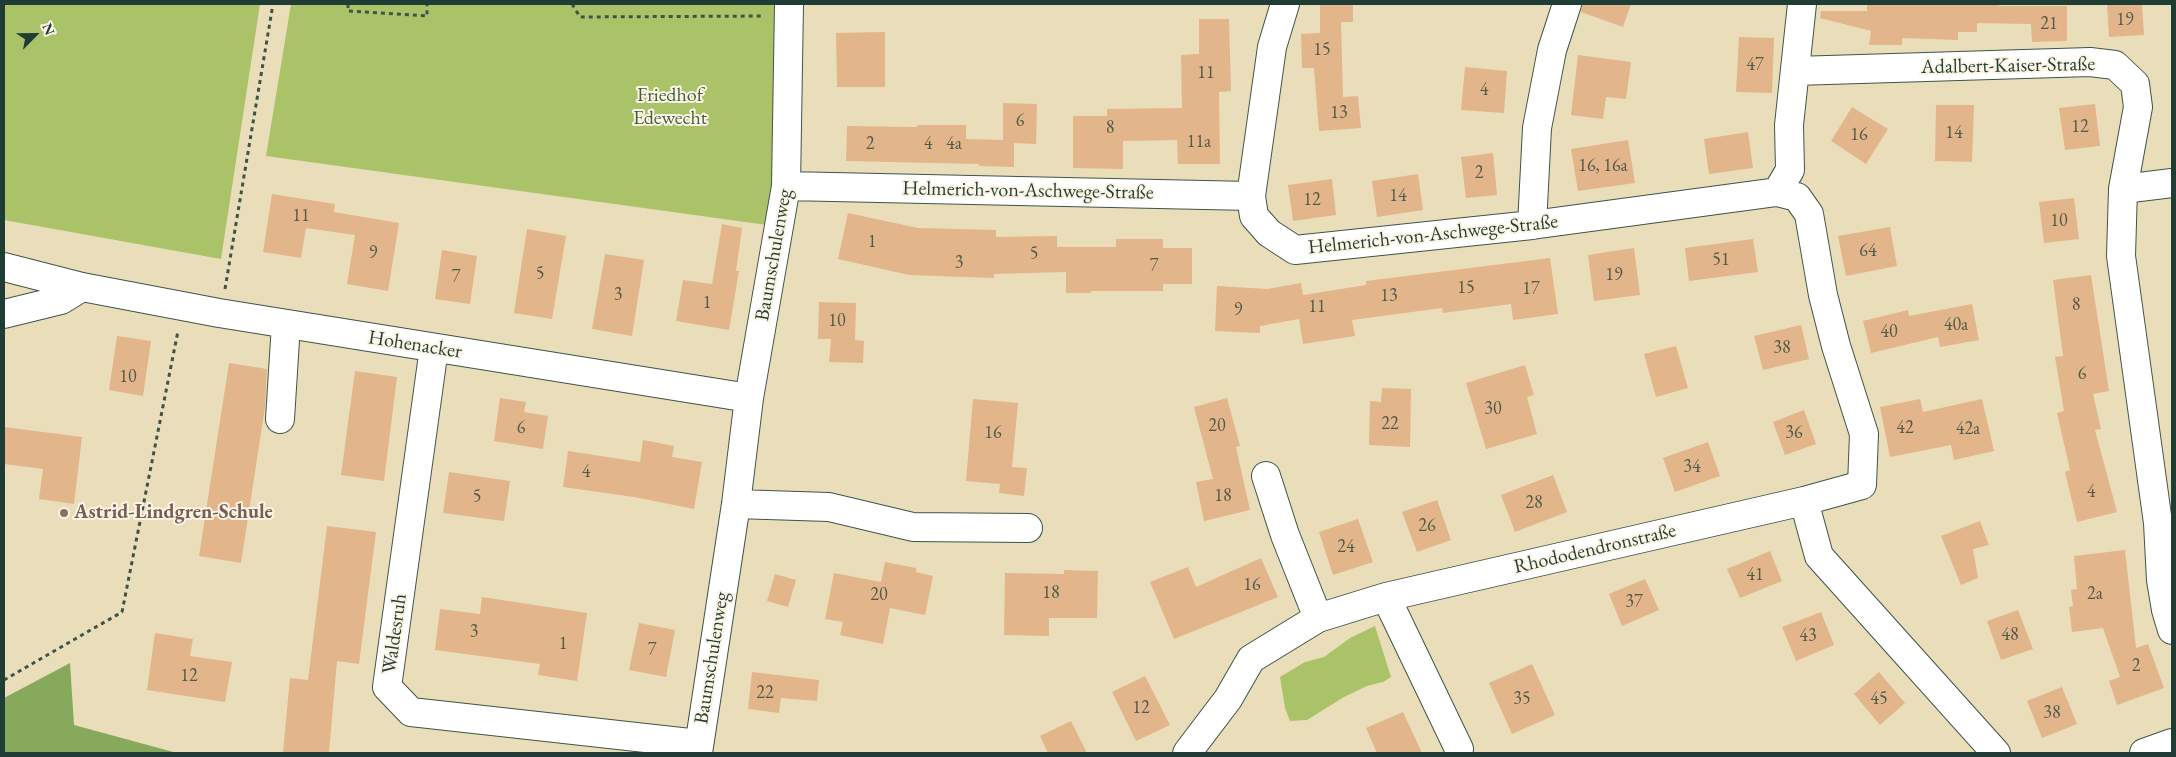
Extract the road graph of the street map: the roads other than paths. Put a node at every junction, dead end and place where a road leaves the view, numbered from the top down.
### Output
1 (1285, 4) edge
2 (1568, 4) edge
3 (1802, 4) edge
4 (789, 14) edge
5 (1795, 71) junction
6 (2172, 183) edge
7 (786, 186) junction
8 (2123, 190) junction
9 (1777, 192) junction
10 (1251, 196) junction
11 (1532, 224) junction
12 (4, 267) edge
13 (82, 287) junction
14 (4, 314) edge
15 (286, 324) junction
16 (434, 348) junction
17 (749, 398) junction
18 (280, 418) dead end
19 (1266, 476) dead end
20 (1804, 501) junction
21 (736, 504) junction
22 (1028, 528) dead end
23 (1386, 597) junction
24 (1318, 618) junction
25 (2172, 630) edge
26 (2172, 742) edge
27 (699, 749) edge
28 (1459, 750) dead end
29 (1187, 753) edge
30 (1996, 753) edge
31 (2144, 753) edge

1 - 10 street
2 - 11 street
3 - 5 street
4 - 7 street, Baumschulenweg
5 - 8 street, Adalbert-Kaiser-Straße
5 - 9 street
6 - 8 street
7 - 10 street, Helmerich-von-Aschwege-Straße
7 - 17 street, Baumschulenweg
8 - 25 street, Adalbert-Kaiser-Straße
9 - 11 street, Helmerich-von-Aschwege-Straße
9 - 20 street, Rhododendronstraße
10 - 11 street, Helmerich-von-Aschwege-Straße
12 - 13 street, Hohenacker
13 - 14 street
13 - 15 street, Hohenacker
15 - 16 street, Hohenacker
15 - 18 street
16 - 17 street, Hohenacker
16 - 27 street, Waldesruh
17 - 21 street, Baumschulenweg
19 - 24 street
20 - 23 street, Rhododendronstraße
20 - 30 street
21 - 22 street
21 - 27 street, Baumschulenweg
23 - 24 street, Rhododendronstraße
23 - 28 street
24 - 29 street, Rhododendronstraße
26 - 31 street

